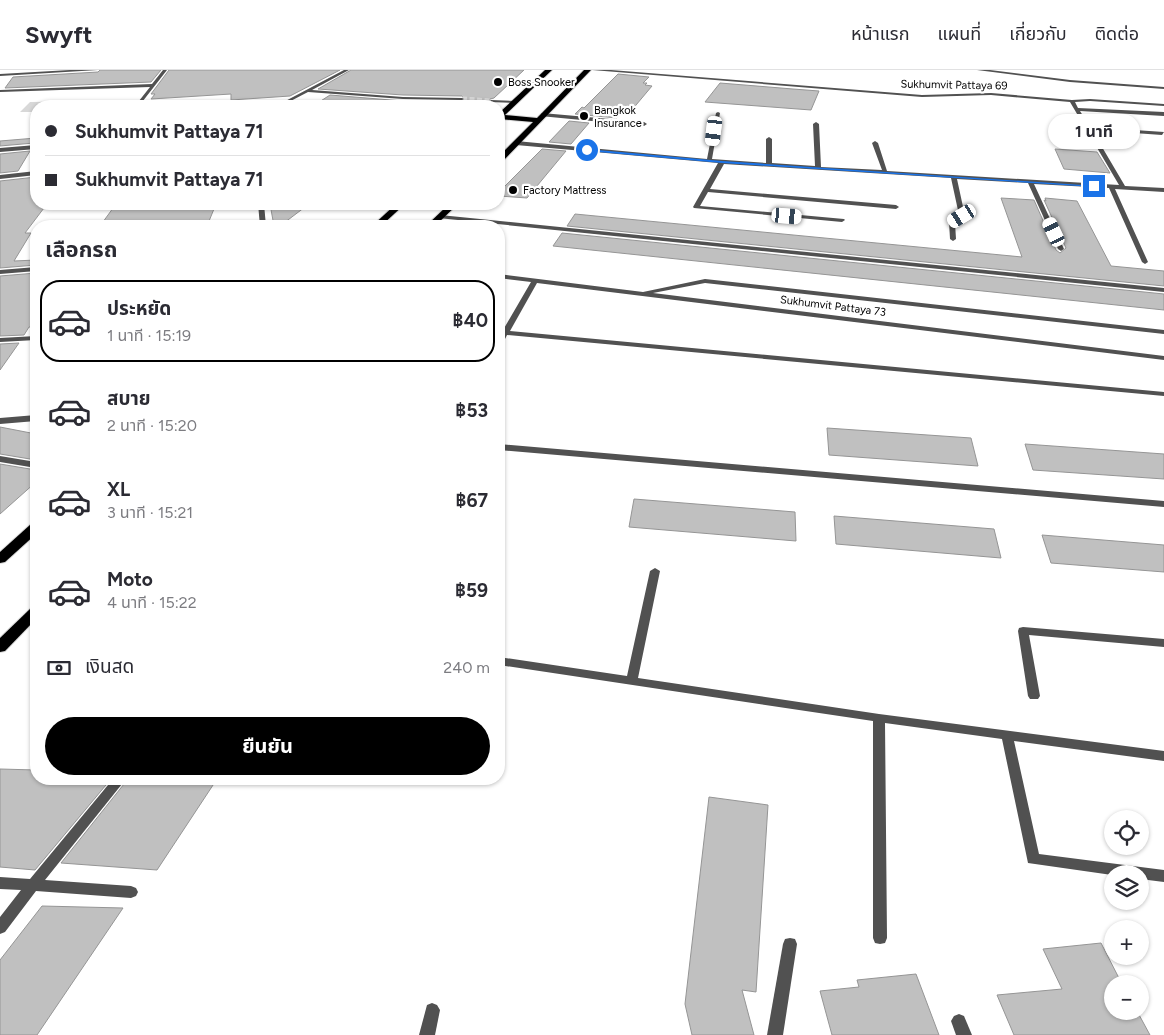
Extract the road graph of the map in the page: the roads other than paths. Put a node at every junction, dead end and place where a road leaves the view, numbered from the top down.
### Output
1 (96, 70) edge
2 (165, 70) edge
3 (347, 70) edge
4 (549, 70) edge
5 (588, 70) edge
6 (594, 70) edge
7 (979, 70) edge
8 (0, 75) edge
9 (154, 85) junction
10 (1164, 88) edge
11 (308, 90) junction
12 (0, 91) edge
13 (462, 99) tunnel mouth
14 (142, 100) edge
15 (289, 100) edge
16 (505, 102) edge
17 (515, 102) junction
18 (1072, 102) junction
19 (1164, 105) edge
20 (1076, 109) junction
21 (505, 111) edge
22 (718, 113) dead end
23 (1164, 114) edge
24 (505, 117) edge
25 (540, 118) junction
26 (644, 124) dead end
27 (816, 124) dead end
28 (1087, 128) junction
29 (1162, 133) dead end
30 (769, 139) dead end
31 (516, 143) junction
32 (874, 143) dead end
33 (30, 148) edge
34 (0, 150) edge
35 (505, 154) edge
36 (709, 161) junction
37 (722, 162) junction
38 (769, 165) junction
39 (818, 168) junction
40 (884, 172) junction
41 (30, 174) edge
42 (954, 176) junction
43 (0, 177) edge
44 (1030, 182) junction
45 (1110, 187) junction
46 (1123, 188) junction
47 (705, 190) junction
48 (1163, 191) edge
49 (896, 207) dead end
50 (395, 210) edge
51 (448, 210) edge
52 (440, 217) junction
53 (383, 220) edge
54 (437, 220) edge
55 (470, 220) edge
56 (842, 220) dead end
57 (505, 224) edge
58 (953, 238) dead end
59 (1062, 249) dead end
60 (1145, 262) dead end
61 (30, 270) edge
62 (0, 272) edge
63 (505, 277) edge
64 (535, 281) junction
65 (1164, 290) edge
66 (640, 294) junction
67 (1164, 332) edge
68 (505, 333) joint
69 (30, 338) edge
70 (0, 340) edge
71 (1164, 358) edge
72 (1164, 394) edge
73 (30, 418) edge
74 (0, 421) edge
75 (505, 448) edge
76 (0, 459) edge
77 (30, 464) edge
78 (1164, 504) edge
79 (30, 532) edge
80 (0, 559) edge
81 (655, 571) dead end
82 (30, 617) edge
83 (1164, 643) edge
84 (0, 647) edge
85 (505, 661) edge
86 (632, 681) junction
87 (1034, 696) dead end
88 (879, 718) junction
89 (1008, 736) junction
90 (1164, 756) edge
91 (115, 785) edge
92 (1164, 876) edge
93 (0, 883) edge
94 (33, 885) junction
95 (131, 892) dead end
96 (0, 928) edge
97 (880, 938) dead end
98 (790, 944) dead end
99 (432, 1010) dead end
100 (428, 1035) edge
101 (775, 1035) edge

1 - 8 street
2 - 9 street
3 - 11 street
4 - 17 highway
5 - 25 highway
6 - 18 street, Sukhumvit Pattaya 69
7 - 10 street
9 - 12 street
9 - 14 street
11 - 13 street
11 - 15 street
16 - 17 street
17 - 21 highway
18 - 19 street, Sukhumvit Pattaya 69
18 - 20 street
20 - 23 street
20 - 28 street
22 - 36 street
24 - 25 highway
25 - 26 street
25 - 31 highway
27 - 39 street
28 - 29 street
28 - 46 street
30 - 38 street
31 - 35 highway
31 - 36 street
32 - 40 street
33 - 34 street
36 - 37 street
37 - 38 street
37 - 47 street
38 - 39 street
39 - 40 street
40 - 42 street
41 - 43 street
42 - 44 street
42 - 58 street
44 - 45 street
44 - 59 street
45 - 46 street
45 - 60 street
46 - 48 street
47 - 49 street
47 - 56 street
50 - 53 highway
51 - 52 highway
52 - 54 highway
52 - 55 street
57 - 65 street
61 - 62 street
63 - 64 street, Sukhumvit Pattaya 73
64 - 66 street, Sukhumvit Pattaya 73
64 - 68 street
66 - 67 street
66 - 71 street, Sukhumvit Pattaya 73
68 - 72 street
69 - 70 street
73 - 74 street
75 - 78 street
76 - 77 street
79 - 80 highway
81 - 86 street
82 - 84 highway
83 - 87 street
85 - 86 street
86 - 88 street
88 - 89 street
88 - 97 street
89 - 90 street
89 - 92 street
91 - 94 street
93 - 94 street
94 - 95 street
94 - 96 street
98 - 101 street
99 - 100 street

